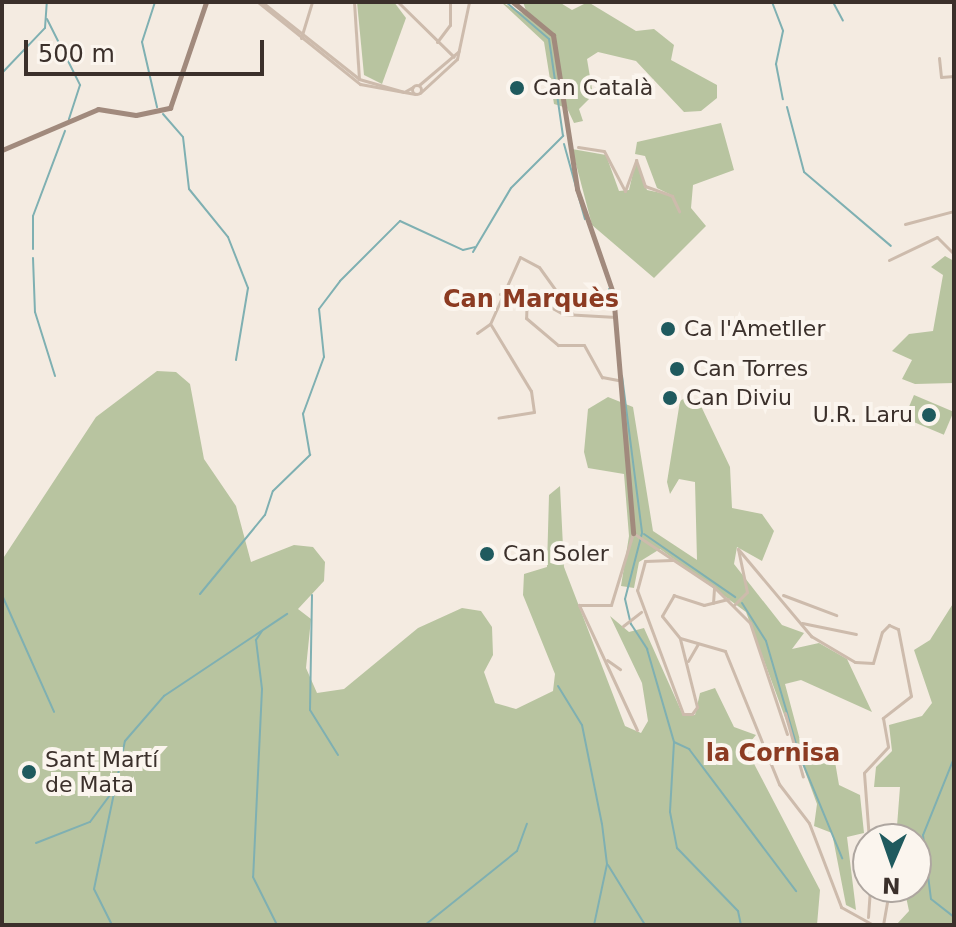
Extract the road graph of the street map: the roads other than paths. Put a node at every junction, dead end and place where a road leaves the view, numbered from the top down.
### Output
1 (206, 2) edge
2 (260, 2) edge
3 (312, 2) edge
4 (354, 2) edge
5 (398, 2) edge
6 (450, 2) edge
7 (469, 2) edge
8 (513, 2) edge
9 (299, 40) junction
10 (437, 42) junction
11 (461, 48) junction
12 (447, 52) junction
13 (459, 54) junction
14 (454, 57) junction
15 (939, 58) dead end
16 (450, 65) junction
17 (954, 76) edge
18 (359, 79) junction
19 (419, 85) junction
20 (413, 87) junction
21 (418, 93) junction
22 (578, 147) dead end
23 (2, 150) edge
24 (679, 211) dead end
25 (954, 211) edge
26 (905, 224) dead end
27 (954, 254) edge
28 (889, 260) dead end
29 (527, 293) junction
30 (498, 295) junction
31 (572, 313) junction
32 (616, 317) junction
33 (490, 324) junction
34 (477, 333) dead end
35 (623, 380) junction
36 (498, 418) dead end
37 (633, 533) junction
38 (672, 560) junction
39 (714, 587) junction
40 (780, 593) junction
41 (728, 599) junction
42 (713, 603) junction
43 (734, 605) junction
44 (641, 612) junction
45 (836, 615) dead end
46 (802, 623) junction
47 (623, 626) dead end
48 (856, 634) dead end
49 (680, 638) junction
50 (698, 644) junction
51 (607, 660) junction
52 (687, 665) junction
53 (620, 669) dead end
54 (637, 730) dead end
55 (803, 777) dead end
56 (868, 823) edge
57 (869, 903) edge
58 (887, 903) edge
59 (868, 917) junction
60 (873, 925) edge
61 (883, 925) edge

1 - 23 street
2 - 9 street
3 - 9 street
4 - 18 street
5 - 10 street
6 - 10 street
7 - 11 street
8 - 32 street
9 - 18 street
9 - 21 street
10 - 12 street
11 - 12 street
11 - 13 street
11 - 14 street
12 - 14 street
12 - 16 street
13 - 14 street
13 - 16 street
14 - 16 street
15 - 17 street
16 - 19 street
16 - 21 street
18 - 20 street
19 - 20 street
19 - 21 street
20 - 21 street
22 - 24 street
25 - 26 street
27 - 28 street
29 - 30 street
29 - 31 street
29 - 35 street
30 - 31 street
30 - 33 street
31 - 32 street
32 - 35 street
33 - 34 street
33 - 36 street
35 - 37 street
37 - 38 street
37 - 51 street
38 - 39 street
38 - 44 street
39 - 41 street
39 - 42 street
40 - 43 street
40 - 45 street
40 - 46 street
41 - 42 street
41 - 43 street
42 - 49 street
43 - 55 street
44 - 47 street
44 - 52 street
46 - 48 street
46 - 56 street
49 - 50 street
49 - 52 street
50 - 52 street
50 - 59 street
51 - 53 street
51 - 54 street
57 - 59 street
58 - 61 street
59 - 60 street

